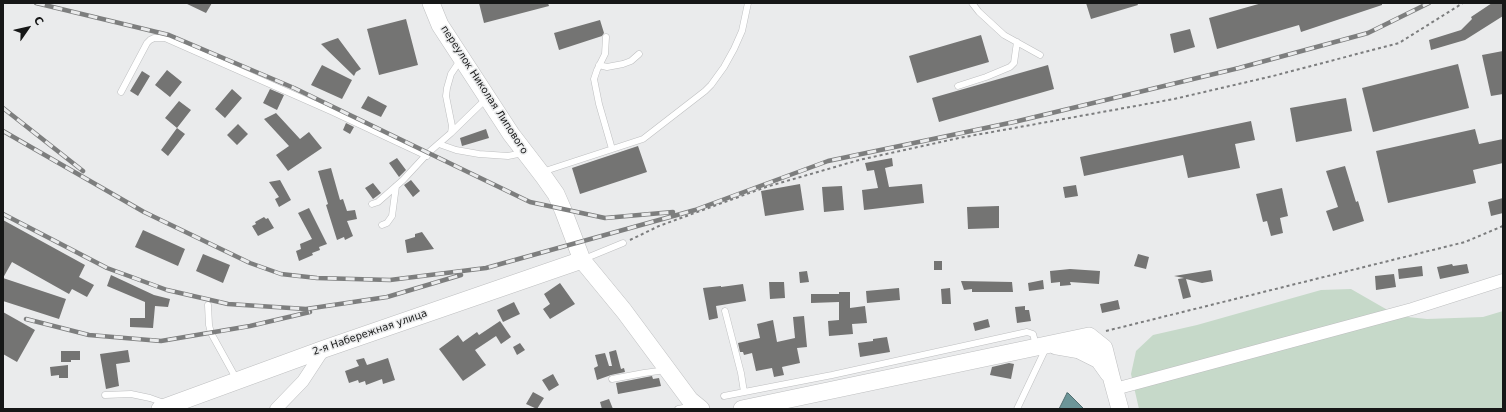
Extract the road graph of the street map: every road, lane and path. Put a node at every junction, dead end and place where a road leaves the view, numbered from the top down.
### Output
1 (431, 3) edge
2 (748, 3) edge
3 (972, 3) edge
4 (1463, 3) edge
5 (606, 37) dead end
6 (1017, 42) junction
7 (639, 54) dead end
8 (1040, 55) dead end
9 (462, 58) junction
10 (599, 65) junction
11 (958, 86) dead end
12 (121, 92) dead end
13 (488, 98) junction
14 (451, 133) junction
15 (438, 144) junction
16 (612, 149) junction
17 (525, 153) junction
18 (427, 156) junction
19 (541, 172) junction
20 (396, 186) junction
21 (372, 204) dead end
22 (382, 225) dead end
23 (1503, 226) edge
24 (623, 243) joint
25 (582, 260) junction
26 (1503, 280) edge
27 (208, 305) dead end
28 (724, 311) dead end
29 (1089, 336) junction
30 (1042, 346) junction
31 (324, 349) junction
32 (668, 370) junction
33 (612, 379) dead end
34 (237, 380) junction
35 (1113, 382) junction
36 (744, 392) junction
37 (105, 395) dead end
38 (724, 396) dead end
39 (165, 407) edge
40 (698, 407) edge
41 (276, 409) edge
42 (678, 409) edge
43 (742, 409) edge
44 (1017, 409) edge
45 (1120, 409) edge

1 - 9 street, переулок Николая Липового
2 - 16 lane
3 - 6 lane
4 - 24 path
5 - 10 lane
6 - 8 lane
6 - 11 lane
7 - 10 lane
9 - 13 street, переулок Николая Липового
9 - 14 lane
10 - 16 lane
12 - 18 lane
13 - 14 lane
13 - 17 street, переулок Николая Липового
14 - 15 lane
15 - 17 lane
15 - 18 lane
16 - 19 lane
17 - 19 street, переулок Николая Липового
18 - 20 lane
19 - 25 street, переулок Николая Липового
20 - 21 lane
20 - 22 lane
23 - 29 path
24 - 25 lane
25 - 31 street, 2-я Набережная улица
25 - 32 street, переулок Николая Липового
26 - 35 street
27 - 34 lane
28 - 36 lane
29 - 30 street
29 - 35 street
30 - 35 street
30 - 36 lane
30 - 43 street
30 - 44 lane
31 - 34 street, 2-я Набережная улица
31 - 41 street
32 - 33 lane
32 - 40 street, переулок Николая Липового
34 - 39 street, 2-я Набережная улица
35 - 45 street
36 - 38 lane
37 - 39 lane
40 - 42 lane

